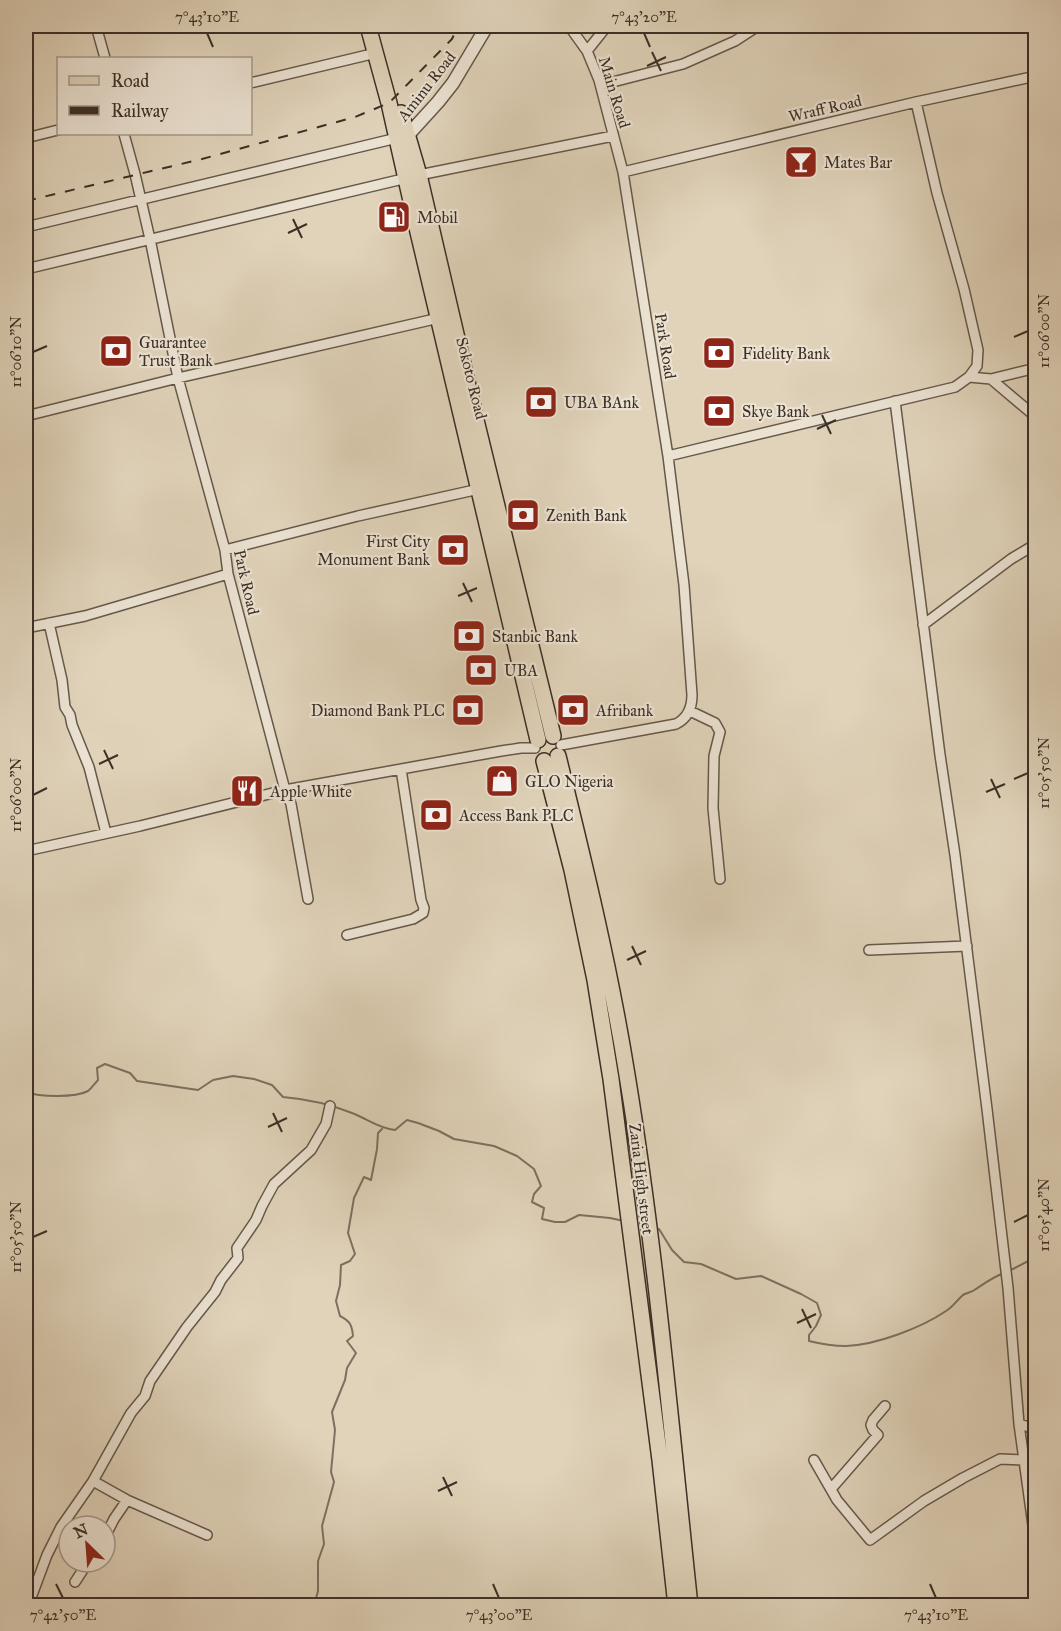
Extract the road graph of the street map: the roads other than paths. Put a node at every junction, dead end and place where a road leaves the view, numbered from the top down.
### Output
1 (96, 26) edge
2 (368, 26) edge
3 (378, 26) edge
4 (487, 26) edge
5 (569, 26) edge
6 (607, 26) edge
7 (758, 26) edge
8 (587, 51) junction
9 (375, 53) junction
10 (105, 57) edge
11 (1035, 76) edge
12 (252, 83) edge
13 (601, 85) junction
14 (916, 102) junction
15 (57, 130) edge
16 (124, 135) edge
17 (613, 136) junction
18 (403, 137) junction
19 (26, 138) edge
20 (623, 172) junction
21 (413, 176) junction
22 (141, 199) junction
23 (26, 227) edge
24 (150, 239) junction
25 (26, 269) edge
26 (439, 318) junction
27 (1035, 368) edge
28 (969, 377) junction
29 (178, 378) junction
30 (991, 379) junction
31 (895, 401) junction
32 (26, 416) edge
33 (1035, 417) edge
34 (668, 456) junction
35 (479, 489) junction
36 (1035, 544) edge
37 (225, 550) junction
38 (228, 574) junction
39 (49, 623) junction
40 (923, 625) junction
41 (26, 628) edge
42 (690, 711) junction
43 (548, 748) junction
44 (402, 769) junction
45 (285, 790) junction
46 (106, 833) junction
47 (26, 851) edge
48 (720, 879) dead end
49 (308, 899) dead end
50 (347, 935) dead end
51 (967, 946) junction
52 (868, 950) dead end
53 (330, 1106) dead end
54 (885, 1406) dead end
55 (1019, 1424) junction
56 (1035, 1429) edge
57 (814, 1460) dead end
58 (1024, 1460) junction
59 (93, 1481) junction
60 (831, 1490) junction
61 (127, 1500) junction
62 (117, 1515) edge
63 (207, 1535) dead end
64 (1035, 1546) edge
65 (80, 1574) edge
66 (75, 1582) dead end
67 (28, 1605) edge
68 (676, 1605) edge
69 (690, 1605) edge

1 - 10 street
2 - 9 main road, Sokoto Road
3 - 18 main road, Sokoto Road
4 - 18 street, Aminu Road
5 - 8 street, Main Road
6 - 8 street
7 - 13 street
8 - 13 street, Main Road
9 - 12 street
9 - 18 main road, Sokoto Road
11 - 14 street, Wraff Road
13 - 17 street, Main Road
14 - 20 street, Wraff Road
14 - 28 street
15 - 19 street
16 - 22 street, Park Road
17 - 20 street, Main Road
17 - 21 street
18 - 21 main road, Sokoto Road
18 - 22 street
20 - 34 street, Park Road
21 - 24 street
21 - 26 main road, Sokoto Road
21 - 43 main road, Sokoto Road
22 - 23 street
22 - 24 street, Park Road
24 - 25 street
24 - 29 street, Park Road
26 - 29 street
26 - 35 main road, Sokoto Road
27 - 30 street
28 - 30 street
28 - 31 street
29 - 32 street
29 - 37 street, Park Road
30 - 33 street
31 - 34 street
31 - 40 street
34 - 42 street, Park Road
35 - 37 street
35 - 43 main road, Sokoto Road
36 - 40 street
37 - 38 street, Park Road
38 - 39 street
38 - 45 street, Park Road
39 - 41 street
39 - 46 street
40 - 51 street
42 - 43 street
42 - 48 street
43 - 44 street
43 - 68 main road, Zaria High street
43 - 69 main road
44 - 45 street
44 - 50 street
45 - 46 street
45 - 49 street, Park Road
46 - 47 street
51 - 52 street
51 - 55 street
53 - 59 street
54 - 60 street
55 - 56 street
55 - 58 street
57 - 60 street
58 - 60 street
58 - 64 street
59 - 61 street
59 - 67 street
61 - 62 street
61 - 63 street
65 - 66 street

